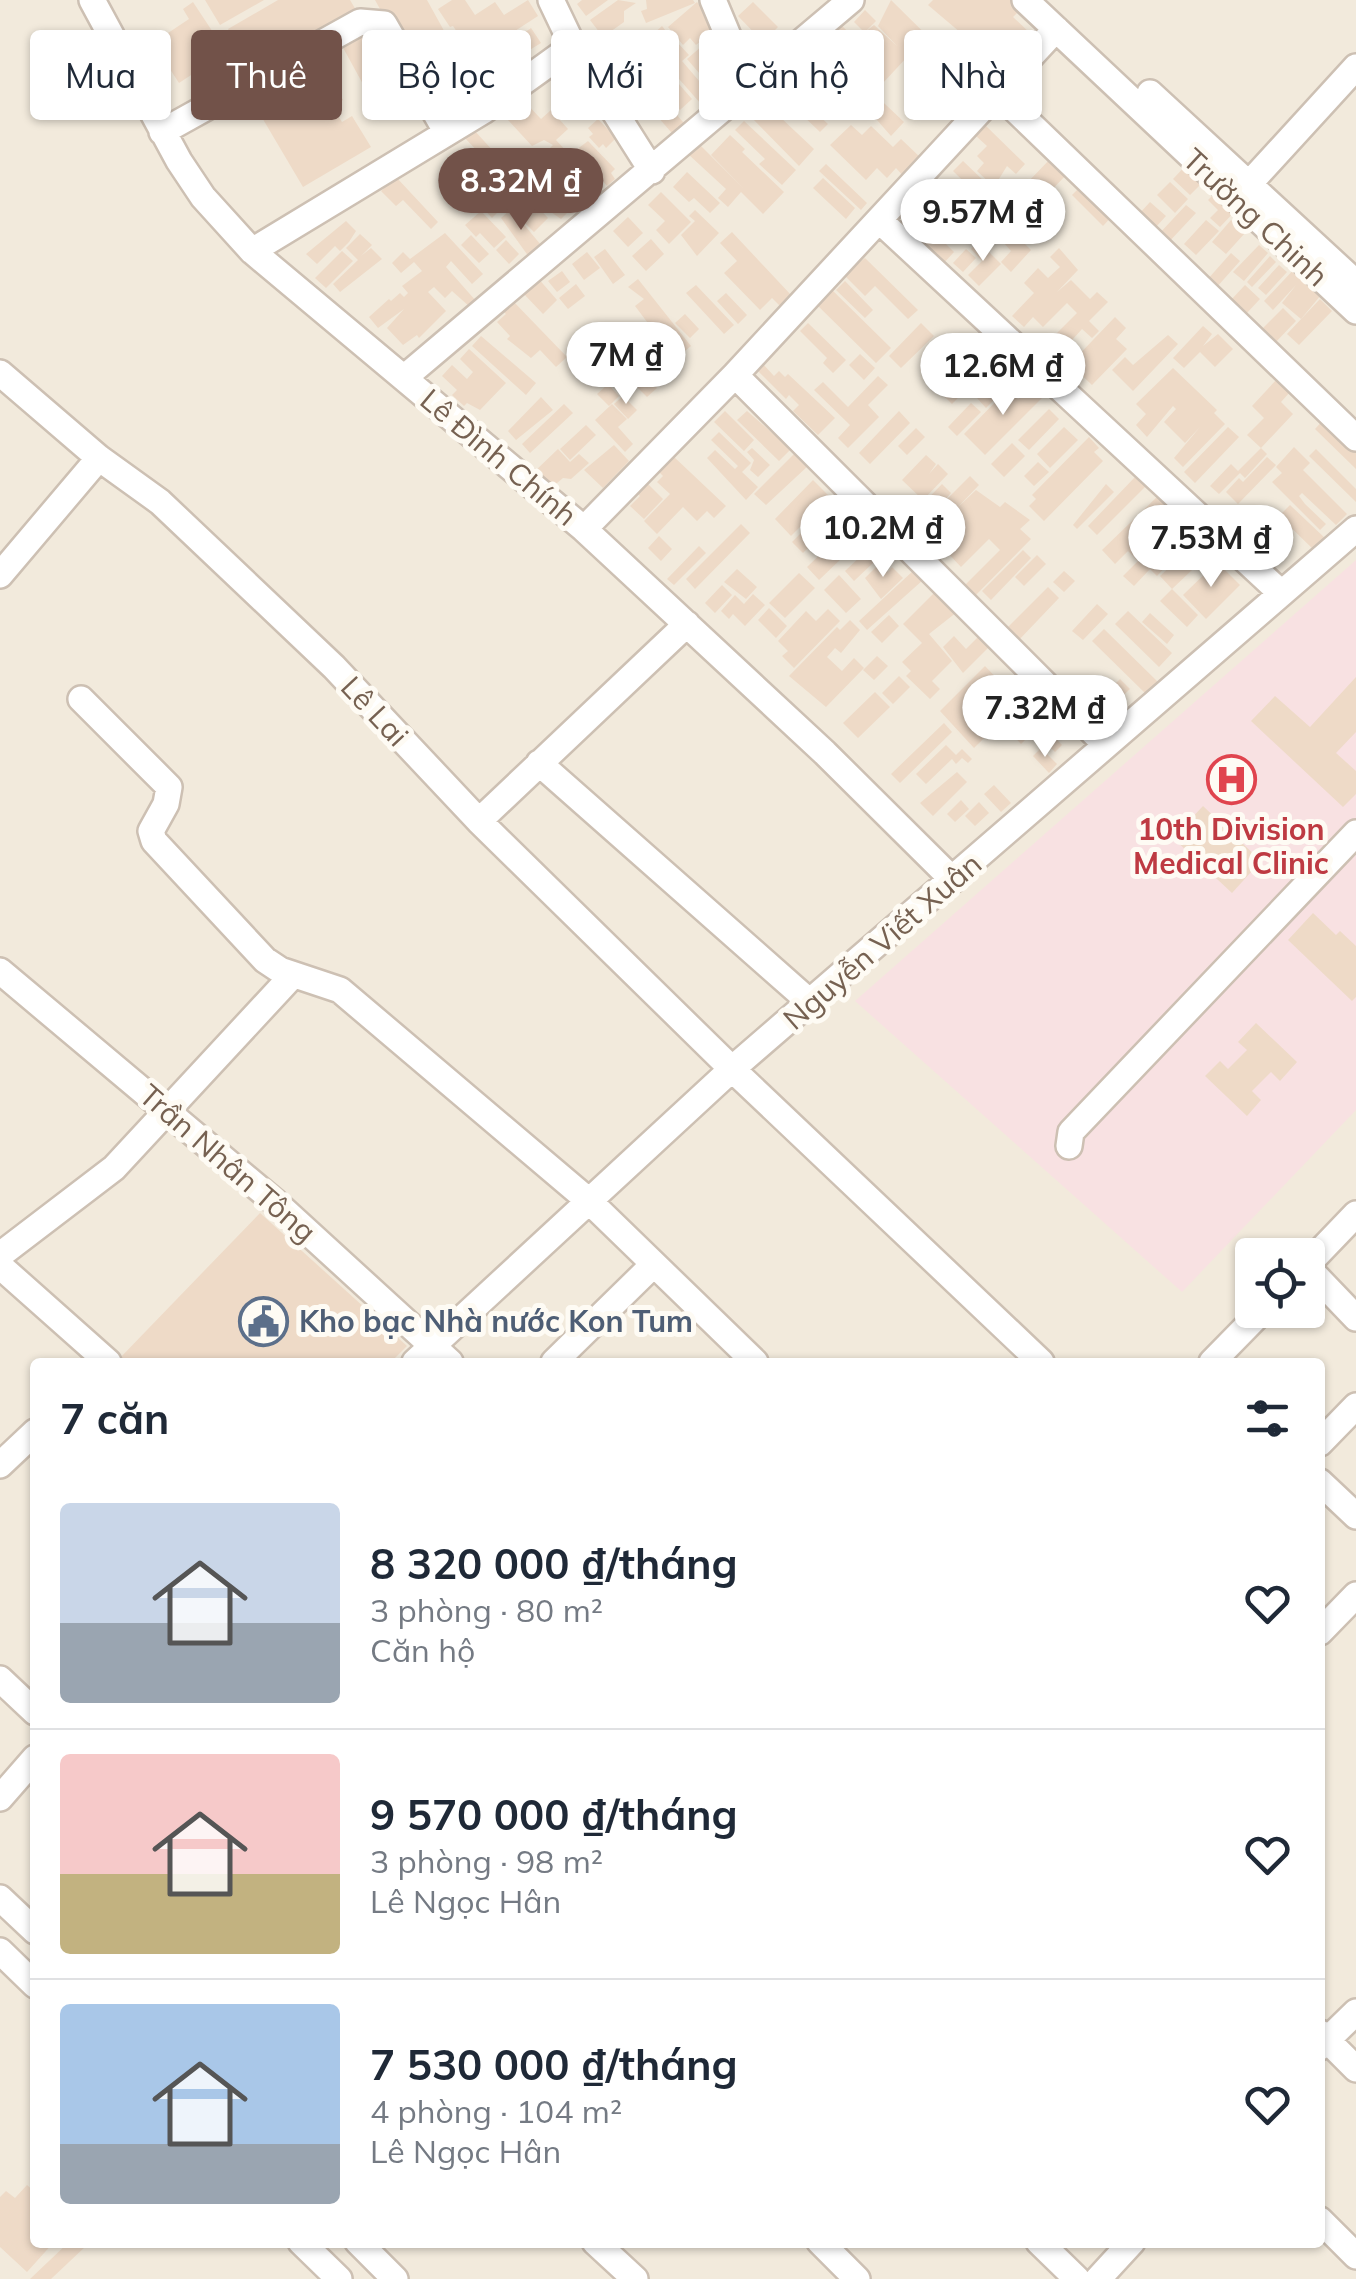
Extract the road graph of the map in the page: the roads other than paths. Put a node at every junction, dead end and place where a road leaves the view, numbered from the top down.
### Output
1 (92, 0) edge
2 (551, 0) edge
3 (713, 0) edge
4 (850, 0) edge
5 (1025, 0) edge
6 (1049, 0) edge
7 (1056, 29) junction
8 (565, 30) edge
9 (726, 30) edge
10 (815, 30) edge
11 (1042, 44) edge
12 (551, 63) edge
13 (1356, 67) edge
14 (620, 120) edge
15 (710, 120) edge
16 (973, 120) edge
17 (1026, 120) edge
18 (446, 131) junction
19 (162, 132) junction
20 (652, 171) junction
21 (1248, 185) junction
22 (879, 220) junction
23 (252, 250) junction
24 (1356, 283) edge
25 (1356, 311) edge
26 (0, 372) edge
27 (735, 375) junction
28 (405, 377) junction
29 (1356, 438) edge
30 (99, 458) junction
31 (584, 529) junction
32 (1356, 529) edge
33 (0, 576) edge
34 (1281, 593) junction
35 (686, 624) junction
36 (81, 699) dead end
37 (1106, 745) junction
38 (539, 763) junction
39 (478, 822) junction
40 (1356, 834) edge
41 (953, 880) junction
42 (293, 975) junction
43 (4, 982) edge
44 (812, 1003) junction
45 (732, 1070) junction
46 (167, 1110) junction
47 (1069, 1146) dead end
48 (589, 1202) junction
49 (1356, 1214) edge
50 (1325, 1248) edge
51 (0, 1255) edge
52 (654, 1264) junction
53 (0, 1266) edge
54 (1325, 1284) edge
55 (1356, 1318) edge
56 (1245, 1328) edge
57 (433, 1357) edge
58 (104, 1358) edge
59 (558, 1358) edge
60 (751, 1358) edge
61 (1038, 1358) edge
62 (1216, 1358) edge
63 (1356, 1406) edge
64 (30, 1437) edge
65 (1325, 1438) edge
66 (0, 1464) edge
67 (1325, 1487) edge
68 (1356, 1516) edge
69 (1356, 1595) edge
70 (1325, 1627) edge
71 (0, 1680) edge
72 (30, 1707) edge
73 (30, 1764) edge
74 (0, 1798) edge
75 (0, 1898) edge
76 (30, 1926) edge
77 (0, 1951) edge
78 (30, 1980) edge
79 (1356, 2012) edge
80 (1325, 2038) edge
81 (1325, 2043) edge
82 (1356, 2069) edge
83 (1325, 2225) edge
84 (306, 2248) edge
85 (355, 2248) edge
86 (364, 2248) edge
87 (602, 2248) edge
88 (826, 2248) edge
89 (1045, 2248) edge
90 (1126, 2248) edge
91 (1356, 2256) edge
92 (332, 2277) edge
93 (395, 2279) edge
94 (634, 2279) edge
95 (858, 2279) edge
96 (1077, 2279) edge
97 (1098, 2279) edge

1 - 19 street, Lê Đình Chính
2 - 8 street
3 - 9 street
4 - 10 street
5 - 7 street, Trường Chinh
6 - 21 street, Trường Chinh
7 - 11 street
7 - 25 street, Trường Chinh
12 - 18 street
13 - 21 street
14 - 20 street
15 - 20 street
16 - 22 street
17 - 29 street
18 - 19 street
18 - 23 street
19 - 23 street, Lê Đình Chính
20 - 28 street
21 - 24 street, Trường Chinh
22 - 27 street
22 - 34 street
23 - 28 street, Lê Đình Chính
26 - 30 street, Lê Lai
27 - 31 street
27 - 37 street
28 - 31 street, Lê Đình Chính
30 - 33 street
30 - 39 street, Lê Lai
31 - 35 street, Lê Đình Chính
32 - 34 street, Nguyễn Viết Xuân
34 - 37 street, Nguyễn Viết Xuân
35 - 38 street
35 - 41 street, Lê Đình Chính
36 - 42 street
37 - 41 street, Nguyễn Viết Xuân
38 - 39 street
38 - 44 street
39 - 45 street, Lê Lai
40 - 47 street
41 - 44 street, Nguyễn Viết Xuân
42 - 46 street
42 - 48 street
43 - 46 street, Trần Nhân Tông
44 - 45 street, Nguyễn Viết Xuân
45 - 48 street, Nguyễn Viết Xuân
45 - 61 street, Lê Lai
46 - 51 street
46 - 57 street, Trần Nhân Tông
48 - 52 street
48 - 57 street, Nguyễn Viết Xuân
49 - 50 street
52 - 59 street
52 - 60 street
53 - 58 street
54 - 55 street
56 - 62 street
63 - 65 street
64 - 66 street
67 - 68 street
69 - 70 street
71 - 72 street
73 - 74 street
75 - 76 street
77 - 78 street
79 - 80 street
81 - 82 street
83 - 91 street
84 - 92 street
85 - 92 street
86 - 93 street
87 - 94 street
88 - 95 street
89 - 96 street
90 - 97 street

